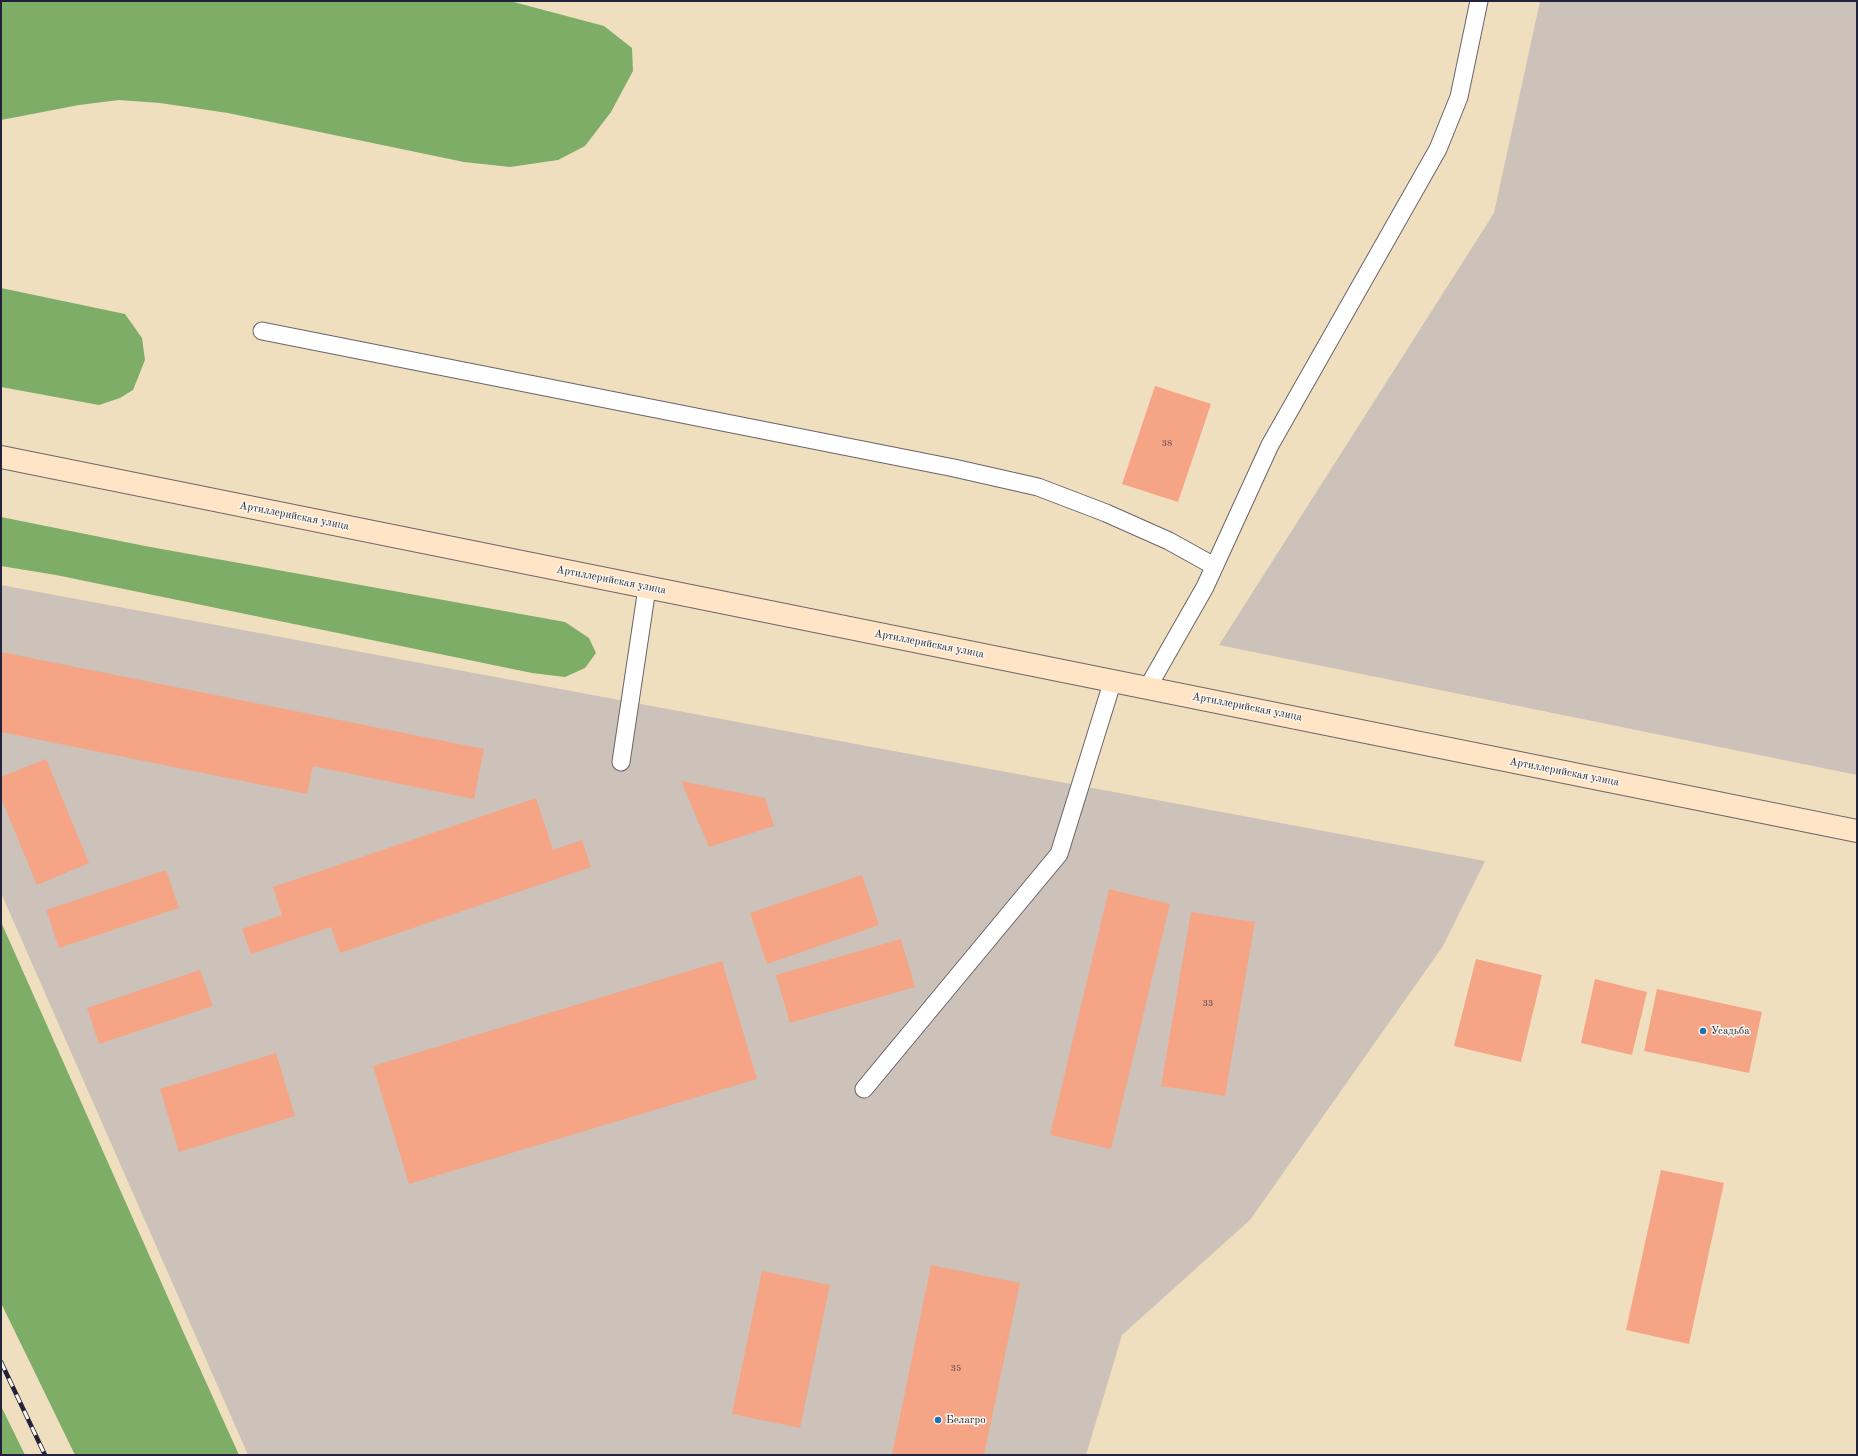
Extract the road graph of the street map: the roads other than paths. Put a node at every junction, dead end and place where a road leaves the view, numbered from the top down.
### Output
1 (1479, 1) edge
2 (262, 331) dead end
3 (1, 457) edge
4 (1214, 566) junction
5 (647, 588) junction
6 (1113, 680) junction
7 (1148, 687) junction
8 (621, 762) dead end
9 (1857, 831) edge
10 (864, 1089) dead end

1 - 4 lane
2 - 4 lane
3 - 5 main road, Артиллерийская улица
4 - 7 lane
5 - 6 main road, Артиллерийская улица
5 - 8 lane
6 - 7 main road, Артиллерийская улица
6 - 10 lane
7 - 9 main road, Артиллерийская улица

